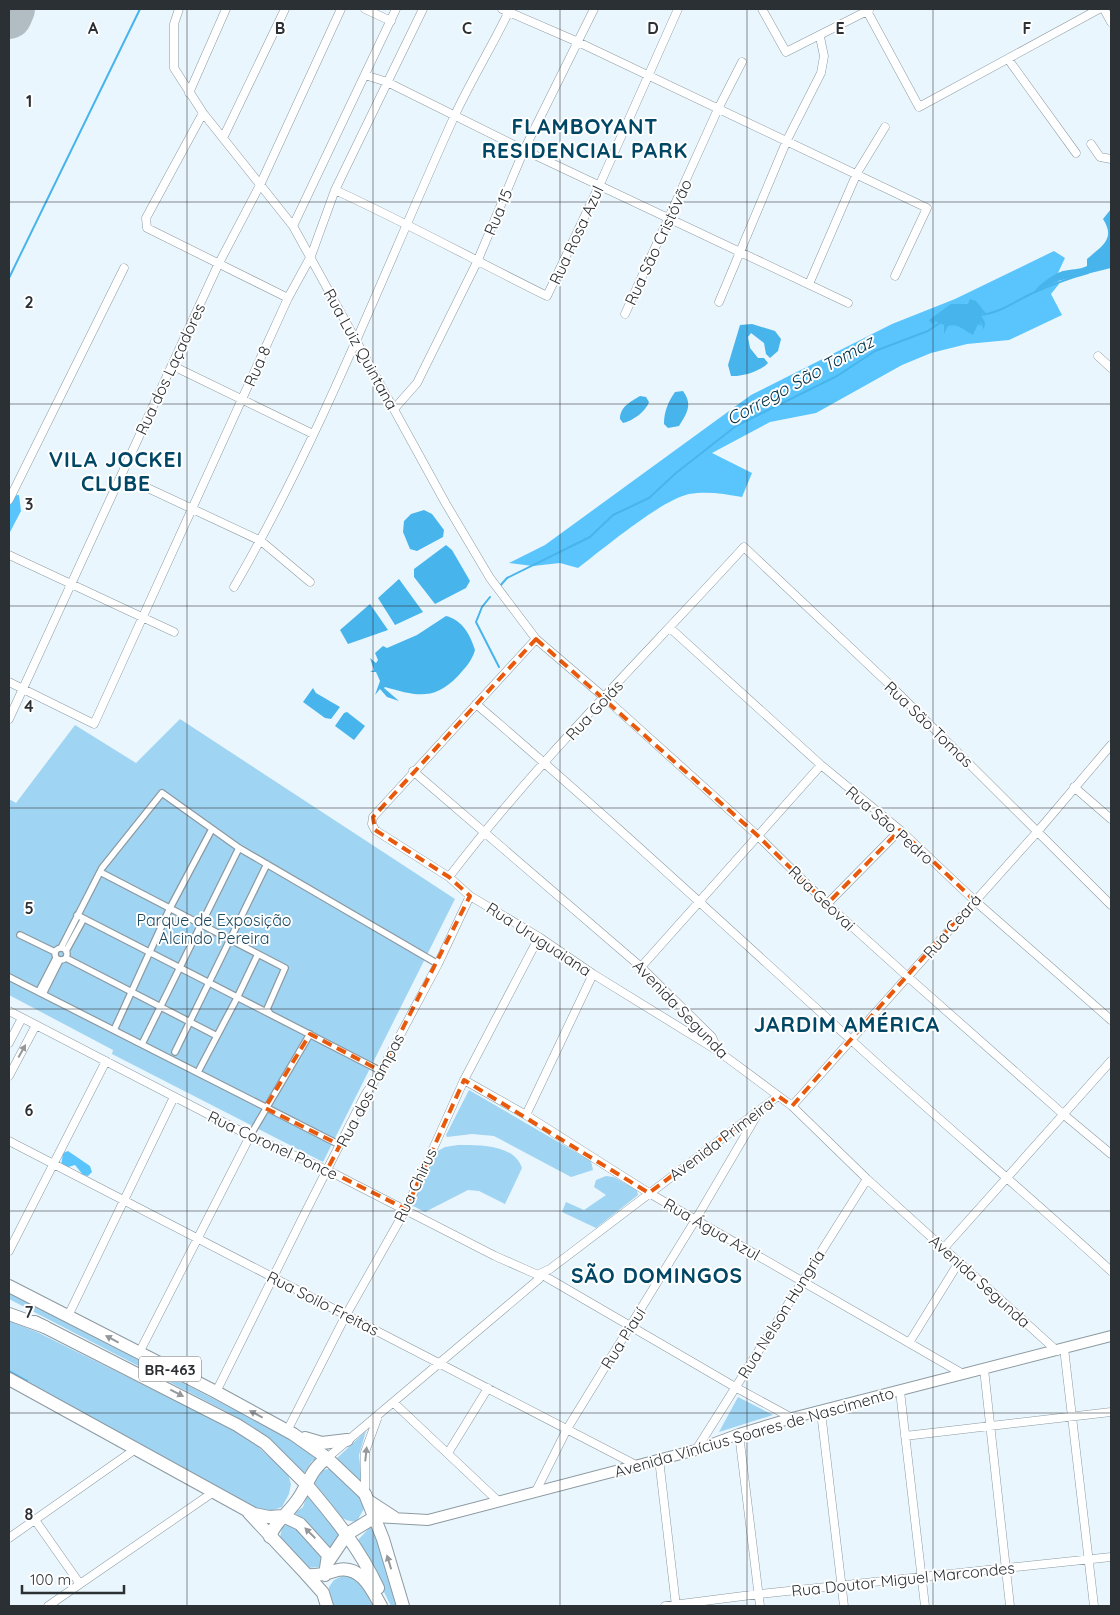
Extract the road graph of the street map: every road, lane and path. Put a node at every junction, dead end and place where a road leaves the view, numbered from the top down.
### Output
1 (178, 9) edge
2 (226, 9) edge
3 (285, 9) edge
4 (342, 9) edge
5 (365, 9) edge
6 (396, 9) edge
7 (423, 9) edge
8 (594, 9) edge
9 (678, 9) edge
10 (762, 9) edge
11 (1099, 9) edge
12 (1104, 9) edge
13 (507, 10) edge
14 (869, 10) edge
15 (391, 21) junction
16 (1111, 22) edge
17 (820, 37) junction
18 (578, 42) junction
19 (1008, 59) junction
20 (742, 62) dead end
21 (365, 75) junction
22 (649, 76) junction
23 (387, 82) junction
24 (189, 93) junction
25 (718, 109) junction
26 (204, 113) junction
27 (455, 115) junction
28 (885, 127) dead end
29 (223, 138) junction
30 (787, 140) junction
31 (1091, 144) dead end
32 (524, 150) junction
33 (1076, 153) dead end
34 (1111, 159) edge
35 (857, 173) junction
36 (600, 184) junction
37 (260, 186) junction
38 (335, 190) junction
39 (670, 218) junction
40 (408, 224) junction
41 (293, 226) junction
42 (741, 252) junction
43 (311, 256) junction
44 (477, 262) junction
45 (218, 265) junction
46 (124, 268) dead end
47 (895, 276) dead end
48 (809, 284) junction
49 (288, 298) junction
50 (719, 302) dead end
51 (848, 303) dead end
52 (626, 314) dead end
53 (356, 340) junction
54 (1098, 356) dead end
55 (173, 366) junction
56 (1111, 368) edge
57 (242, 399) junction
58 (394, 409) junction
59 (313, 434) junction
60 (122, 476) junction
61 (9, 500) edge
62 (193, 508) junction
63 (261, 541) junction
64 (744, 547) joint
65 (9, 555) edge
66 (310, 582) dead end
67 (72, 586) junction
68 (234, 586) dead end
69 (142, 618) junction
70 (670, 628) junction
71 (174, 632) dead end
72 (536, 639) junction
73 (9, 682) edge
74 (23, 689) junction
75 (605, 698) junction
76 (476, 704) junction
77 (9, 719) edge
78 (1111, 745) edge
79 (544, 763) junction
80 (821, 765) junction
81 (413, 771) junction
82 (1074, 787) junction
83 (1111, 819) edge
84 (212, 829) junction
85 (900, 830) junction
86 (1038, 831) junction
87 (483, 833) junction
88 (757, 835) junction
89 (239, 848) junction
90 (266, 864) junction
91 (100, 872) junction
92 (449, 877) junction
93 (470, 896) junction
94 (974, 900) junction
95 (700, 901) junction
96 (827, 904) junction
97 (1111, 905) edge
98 (169, 910) junction
99 (77, 916) junction
100 (83, 920) junction
101 (199, 925) junction
102 (20, 935) dead end
103 (539, 936) junction
104 (229, 940) junction
105 (151, 953) junction
106 (61, 954) junction
107 (258, 954) junction
108 (438, 964) junction
109 (641, 967) junction
110 (180, 970) junction
111 (593, 974) junction
112 (9, 976) edge
113 (908, 977) junction
114 (208, 983) junction
115 (132, 992) junction
116 (41, 993) junction
117 (237, 998) junction
118 (162, 1007) junction
119 (9, 1011) edge
120 (270, 1014) junction
121 (22, 1018) junction
122 (1111, 1020) edge
123 (190, 1021) junction
124 (36, 1026) junction
125 (114, 1030) junction
126 (310, 1034) junction
127 (217, 1036) junction
128 (851, 1040) junction
129 (9, 1043) edge
130 (142, 1044) junction
131 (718, 1050) junction
132 (175, 1052) dead end
133 (106, 1061) junction
134 (1111, 1061) edge
135 (381, 1071) junction
136 (198, 1072) junction
137 (9, 1076) edge
138 (464, 1080) junction
139 (778, 1096) junction
140 (174, 1097) junction
141 (792, 1106) junction
142 (265, 1108) junction
143 (760, 1110) junction
144 (1063, 1114) junction
145 (526, 1116) junction
146 (250, 1136) junction
147 (9, 1141) edge
148 (340, 1145) junction
149 (1111, 1154) edge
150 (52, 1163) junction
151 (327, 1170) junction
152 (1007, 1176) junction
153 (867, 1179) junction
154 (649, 1193) junction
155 (126, 1201) junction
156 (406, 1210) junction
157 (696, 1219) junction
158 (199, 1239) junction
159 (944, 1248) junction
160 (9, 1251) edge
161 (959, 1262) junction
162 (1111, 1272) edge
163 (542, 1276) junction
164 (273, 1277) junction
165 (802, 1280) junction
166 (9, 1286) edge
167 (9, 1308) edge
168 (9, 1314) edge
169 (346, 1314) junction
170 (68, 1316) junction
171 (631, 1326) junction
172 (45, 1327) junction
173 (1111, 1336) edge
174 (910, 1343) junction
175 (1060, 1350) junction
176 (139, 1353) junction
177 (439, 1362) junction
178 (984, 1369) junction
179 (963, 1374) junction
180 (9, 1379) edge
181 (736, 1387) junction
182 (488, 1388) junction
183 (900, 1391) junction
184 (216, 1392) junction
185 (394, 1404) junction
186 (821, 1412) junction
187 (1111, 1412) edge
188 (1073, 1416) junction
189 (378, 1417) junction
190 (792, 1418) junction
191 (991, 1424) junction
192 (567, 1428) junction
193 (290, 1432) junction
194 (739, 1434) junction
195 (905, 1436) junction
196 (347, 1440) junction
197 (137, 1448) junction
198 (696, 1450) junction
199 (448, 1454) junction
200 (327, 1458) junction
201 (659, 1459) junction
202 (636, 1465) junction
203 (306, 1484) junction
204 (215, 1491) junction
205 (536, 1492) junction
206 (367, 1497) junction
207 (498, 1502) junction
208 (246, 1510) junction
209 (283, 1516) junction
210 (395, 1517) junction
211 (35, 1520) junction
212 (361, 1526) junction
213 (270, 1537) junction
214 (9, 1538) edge
215 (1111, 1557) edge
216 (1090, 1559) junction
217 (328, 1562) junction
218 (1006, 1568) junction
219 (307, 1575) junction
220 (325, 1575) junction
221 (922, 1576) junction
222 (80, 1584) junction
223 (842, 1586) junction
224 (323, 1592) junction
225 (758, 1594) junction
226 (48, 1606) edge
227 (327, 1606) edge
228 (381, 1606) edge
229 (385, 1606) edge
230 (403, 1606) edge
231 (665, 1606) edge
232 (676, 1606) edge
233 (760, 1606) edge
234 (844, 1606) edge
235 (925, 1606) edge
236 (1010, 1606) edge
237 (1094, 1606) edge

1 - 24 street, Rua Luiz Quintana
2 - 24 street
3 - 29 street
4 - 37 street, Rua dos Laçadores
5 - 15 street
6 - 15 street
7 - 23 street, Rua 8
8 - 18 street, Rua 15
9 - 22 street, Rua Rosa Azul
10 - 17 street
11 - 19 street
12 - 16 street
13 - 18 street
13 - 27 street
14 - 17 street
14 - 19 street
15 - 21 street
17 - 30 street
18 - 22 street
18 - 32 street, Rua 15
19 - 33 street
20 - 25 street, Rua São Cristóvão
21 - 23 street
21 - 41 street
22 - 25 street
22 - 36 street, Rua Rosa Azul
23 - 27 street
23 - 38 street, Rua 8
24 - 26 street, Rua Luiz Quintana
25 - 30 street
25 - 39 street, Rua São Cristóvão
26 - 29 street, Rua Luiz Quintana
26 - 45 street
27 - 32 street
27 - 40 street
28 - 35 street
29 - 37 street, Rua Luiz Quintana
30 - 35 street
30 - 42 street
31 - 34 street
32 - 36 street
32 - 44 street, Rua 15
35 - 47 street
35 - 48 street
36 - 39 street
36 - 44 street, Rua Rosa Azul
37 - 41 street, Rua Luiz Quintana
37 - 45 street, Rua dos Laçadores
38 - 40 street
38 - 43 street, Rua 8
39 - 42 street
39 - 52 street, Rua São Cristóvão
40 - 44 street
40 - 53 street
41 - 43 street, Rua Luiz Quintana
42 - 48 street
42 - 50 street
43 - 49 street, Rua 8
43 - 53 street, Rua Luiz Quintana
44 - 58 street, Rua 15
45 - 49 street
45 - 55 street, Rua dos Laçadores
46 - 61 street
48 - 51 street
49 - 57 street, Rua 8
53 - 58 street, Rua Luiz Quintana
53 - 59 street
54 - 56 street
55 - 57 street
55 - 60 street, Rua dos Laçadores
57 - 59 street
57 - 62 street, Rua 8
58 - 72 street, Rua Luiz Quintana
59 - 63 street
60 - 62 street
60 - 67 street, Rua dos Laçadores
62 - 63 street
62 - 69 street, Rua 8
63 - 66 street
63 - 68 street
64 - 70 street, Rua Goiás
64 - 86 street, Rua São Tomas
65 - 67 street
67 - 69 street
67 - 74 street, Rua dos Laçadores
69 - 71 street
69 - 74 street, Rua 8
70 - 75 street, Rua Goiás
70 - 80 street, Rua São Pedro
72 - 75 street, Rua Geovai
72 - 76 street
73 - 74 street
74 - 77 street, Rua dos Laçadores
75 - 79 street, Rua Goiás
75 - 88 street, Rua Geovai
76 - 79 street
76 - 81 street
78 - 82 street, Rua Ceará
79 - 87 street, Rua Goiás
79 - 95 street
80 - 85 street, Rua São Pedro
80 - 88 street
81 - 87 street, Avenida Segunda
81 - 92 street, Rua Uruguaiana
82 - 83 street
82 - 86 street, Rua Ceará
84 - 89 street
84 - 91 street
84 - 98 street
85 - 94 street, Rua São Pedro
85 - 96 street
86 - 94 street, Rua Ceará
86 - 97 street, Rua São Tomas
87 - 92 street, Rua Goiás
87 - 109 street, Avenida Segunda
88 - 95 street
88 - 96 street, Rua Geovai
89 - 90 street
89 - 101 street
90 - 104 street
90 - 108 street
91 - 98 street
91 - 99 street
92 - 93 street, Rua Uruguaiana
93 - 103 street, Rua Uruguaiana
93 - 108 street, Rua dos Pampas
94 - 113 street, Rua Ceará
94 - 122 street, Rua São Pedro
95 - 109 street
95 - 128 street
96 - 113 street, Rua Geovai
98 - 101 street
98 - 105 street
99 - 100 street
99 - 106 street
100 - 105 street
100 - 106 street
101 - 104 street
101 - 110 street
102 - 106 street
103 - 111 street, Rua Uruguaiana
103 - 138 street, Rua Chirus
104 - 107 street
104 - 114 street
105 - 110 street
105 - 115 street
106 - 115 street
106 - 116 street
107 - 117 street
107 - 120 street
108 - 135 street, Rua dos Pampas
109 - 131 street, Avenida Segunda
110 - 114 street
110 - 118 street
111 - 131 street, Rua Uruguaiana
111 - 145 street
112 - 116 street
113 - 128 street, Rua Ceará
113 - 144 street, Rua Geovai
114 - 117 street
114 - 123 street
115 - 118 street
115 - 125 street
116 - 125 street
117 - 120 street
117 - 127 street
118 - 123 street
118 - 130 street
119 - 121 street, Rua Coronel Ponce
120 - 126 street
121 - 124 street, Rua Coronel Ponce
121 - 129 street
123 - 127 street
123 - 132 street
124 - 133 street, Rua Coronel Ponce
137 -> 124 street
125 - 130 street
126 - 135 street
126 - 142 street
127 - 136 street
128 - 141 street, Rua Ceará
128 - 152 street
130 - 136 street
131 - 139 street, Avenida Segunda
133 - 140 street, Rua Coronel Ponce
133 - 150 street
134 - 144 street
135 - 148 street, Rua dos Pampas
136 - 142 street
138 - 145 street, Rua Água Azul
138 - 156 street, Rua Chirus
139 - 141 street, Avenida Segunda
139 - 143 street, Avenida Primeira
140 - 146 street, Rua Coronel Ponce
140 - 155 street
141 - 153 street, Avenida Segunda
142 - 146 street
142 - 148 street
143 - 154 street, Avenida Primeira
143 - 157 street, Rua Piauí
144 - 149 street, Rua Geovai
144 - 152 street
145 - 154 street, Rua Água Azul
146 - 151 street, Rua Coronel Ponce
146 - 158 street
147 - 150 street, Rua Soilo Freitas
148 - 151 street, Rua dos Pampas
150 - 155 street, Rua Soilo Freitas
150 - 160 street
151 - 156 street, Rua Coronel Ponce
151 - 164 street, Rua dos Pampas
152 - 159 street
152 - 162 street
153 - 159 street, Avenida Segunda
153 - 165 street, Rua Nelson Hungria
154 - 157 street, Rua Água Azul
154 - 163 street, Avenida Primeira
155 - 158 street, Rua Soilo Freitas
155 - 170 street
156 - 163 street, Rua Coronel Ponce
156 - 169 street, Rua Chirus
157 - 165 street, Rua Água Azul
157 - 171 street, Rua Piauí
158 - 164 street, Rua Soilo Freitas
158 - 176 street
159 - 161 street, Avenida Segunda
161 - 174 street
161 - 175 street, Avenida Segunda
163 - 171 street, Rua Coronel Ponce
163 - 177 street, Avenida Primeira
164 - 169 street, Rua Soilo Freitas
164 - 184 street, Rua dos Pampas
165 - 174 street, Rua Água Azul
165 - 181 street, Rua Nelson Hungria
166 - 170 main road, BR-463
167 - 172 main road, BR-463
168 - 172 main road
169 - 177 street, Rua Soilo Freitas
169 - 193 street, Rua Chirus
176 -> 170 main road, BR-463
171 - 181 street, Rua Coronel Ponce
171 - 192 street, Rua Piauí
172 -> 203 main road, BR-463
173 - 175 street, Avenida Vinícius Soares de Nascimento
174 - 179 street, Rua Água Azul
175 - 178 street, Avenida Vinícius Soares de Nascimento
175 - 188 street
176 - 184 main road, BR-463
177 - 182 street, Rua Soilo Freitas
177 - 185 street, Avenida Primeira
178 - 179 street, Avenida Vinícius Soares de Nascimento
178 - 191 street
179 - 183 street, Avenida Vinícius Soares de Nascimento
180 - 197 main road
181 - 190 street, Rua Coronel Ponce
181 - 198 street, Rua Nelson Hungria
182 - 192 street, Rua Soilo Freitas
182 - 199 street
183 - 186 street, Avenida Vinícius Soares de Nascimento
183 - 195 street
193 -> 184 main road, BR-463
185 - 189 street, Avenida Primeira
185 - 199 street
186 - 190 street, Avenida Vinícius Soares de Nascimento
186 - 223 street
187 - 188 street
188 - 191 street
188 - 216 street
189 - 196 street, Avenida Primeira
206 -> 189 street
190 - 194 street, Avenida Vinícius Soares de Nascimento
191 - 195 street
191 - 218 street
192 - 202 street, Rua Soilo Freitas
192 - 205 street, Rua Piauí
193 - 196 main road
193 - 200 main road, BR-463
194 - 198 street, Avenida Vinícius Soares de Nascimento
194 - 225 street
195 - 221 street
196 - 200 street, Avenida Primeira
197 - 204 main road
197 - 211 street
198 - 201 street, Avenida Vinícius Soares de Nascimento
199 - 207 street
200 - 203 main road
200 - 206 main road, BR-463
201 - 202 street, Avenida Vinícius Soares de Nascimento
201 - 232 street
202 - 205 street, Avenida Vinícius Soares de Nascimento
203 - 209 main road
203 - 212 main road, BR-463
204 - 208 main road
204 - 222 street
205 - 207 street, Avenida Vinícius Soares de Nascimento
206 - 210 street
206 - 212 main road, BR-463
207 - 210 street, Avenida Vinícius Soares de Nascimento
208 - 209 main road
208 - 213 main road
209 - 213 main road
217 -> 209 main road
210 - 212 street, Avenida Vinícius Soares de Nascimento
211 - 214 street
211 - 222 street
212 - 217 main road
212 - 229 main road, BR-463
230 -> 212 main road, BR-463
213 - 219 main road
215 - 216 street, Rua Doutor Miguel Marcondes
216 - 218 street, Rua Doutor Miguel Marcondes
216 - 237 street
217 - 220 main road
218 - 221 street, Rua Doutor Miguel Marcondes
218 - 236 street
219 - 220 main road
219 - 224 main road
220 - 224 main road
220 - 228 main road
221 - 223 street, Rua Doutor Miguel Marcondes
221 - 235 street
222 - 226 street
223 - 225 street, Rua Doutor Miguel Marcondes
223 - 234 street
224 - 227 main road
225 - 232 street, Rua Doutor Miguel Marcondes
225 - 233 street
231 - 232 street, Rua Doutor Miguel Marcondes

